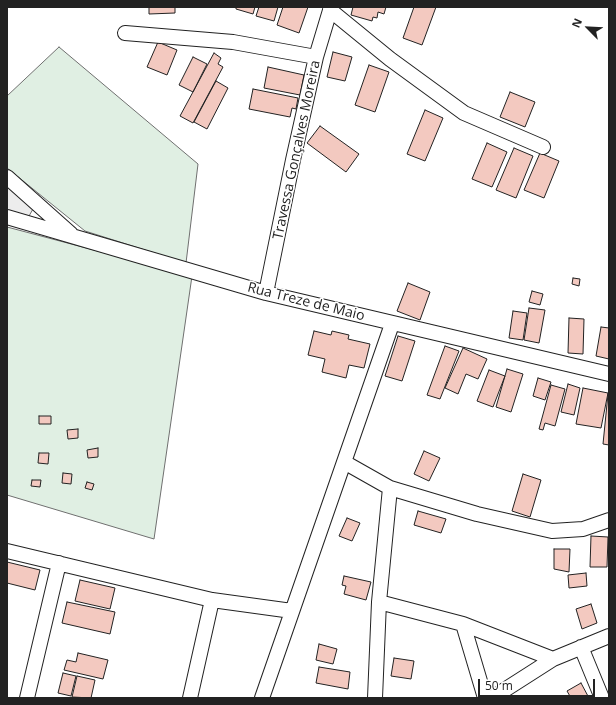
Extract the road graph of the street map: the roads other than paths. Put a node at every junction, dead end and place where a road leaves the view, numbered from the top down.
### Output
1 (330, 9) edge
2 (125, 33) dead end
3 (316, 57) junction
4 (543, 147) dead end
5 (7, 177) edge
6 (7, 217) edge
7 (74, 237) junction
8 (266, 293) junction
9 (392, 324) junction
10 (609, 374) edge
11 (344, 462) junction
12 (390, 488) junction
13 (609, 520) edge
14 (7, 551) edge
15 (59, 563) junction
16 (212, 600) junction
17 (379, 602) junction
18 (292, 611) junction
19 (463, 624) junction
20 (609, 636) edge
21 (581, 647) junction
22 (553, 659) junction
23 (27, 698) edge
24 (190, 698) edge
25 (262, 698) edge
26 (374, 698) edge
27 (485, 698) edge
28 (492, 698) edge
29 (602, 698) edge

1 - 3 street, Travessa Gonçalves Moreira
1 - 4 street
2 - 3 street
3 - 8 street, Travessa Gonçalves Moreira
5 - 7 street
6 - 7 street, Rua Treze de Maio
7 - 8 street, Rua Treze de Maio
8 - 9 street, Rua Treze de Maio
9 - 10 street, Rua Treze de Maio
9 - 11 street
11 - 12 street
11 - 18 street
12 - 13 street
12 - 17 street
14 - 15 street
15 - 16 street
15 - 23 street
16 - 18 street
16 - 24 street
17 - 19 street
17 - 26 street
18 - 25 street
19 - 22 street
19 - 27 street
20 - 21 street
21 - 22 street
21 - 29 street
22 - 28 street

